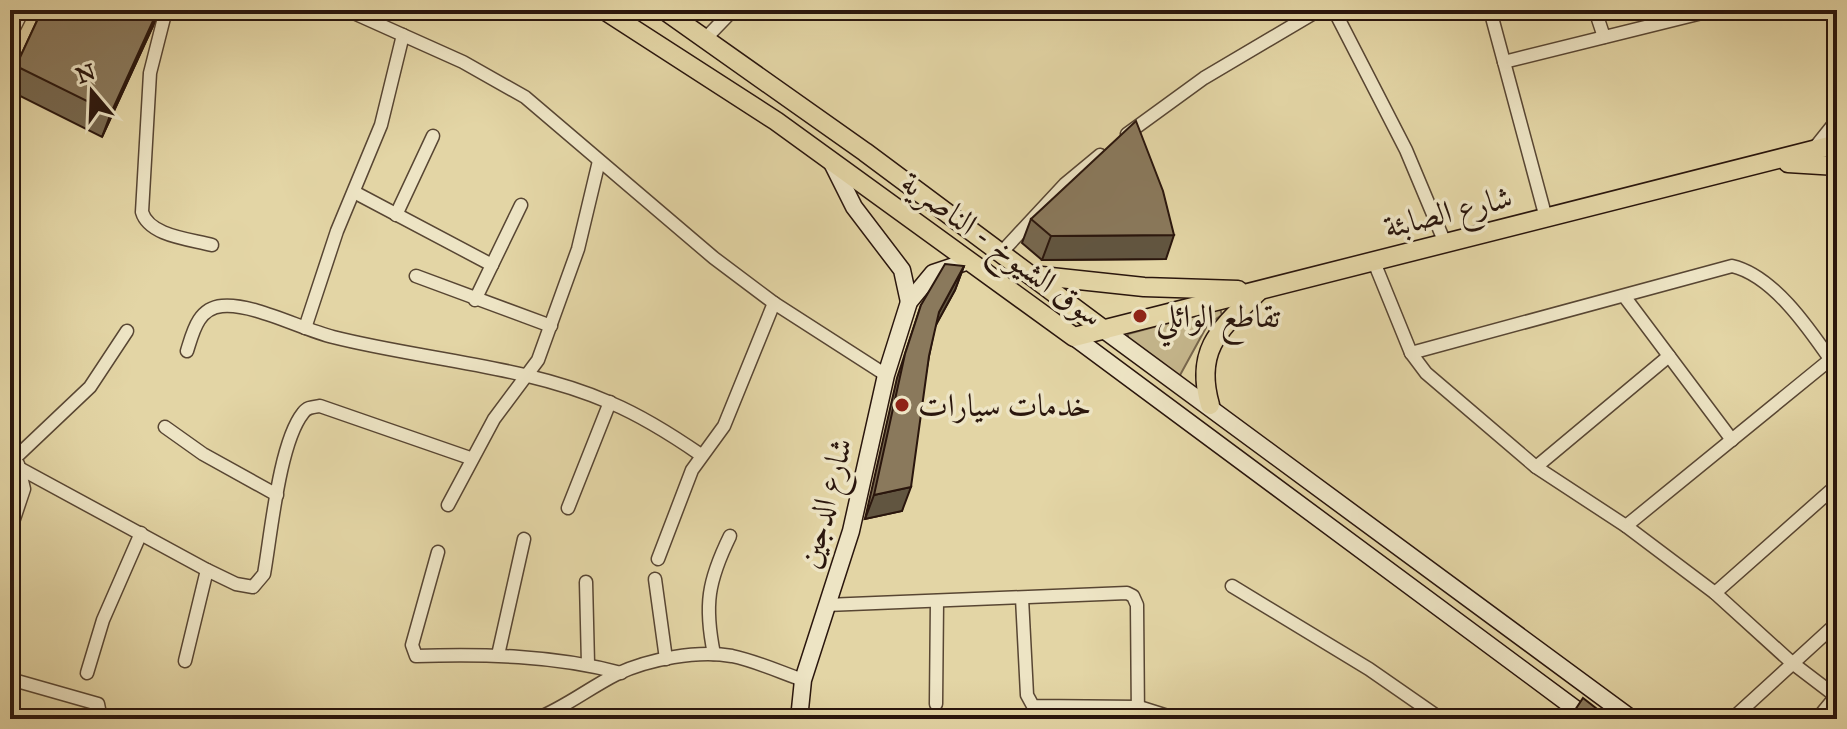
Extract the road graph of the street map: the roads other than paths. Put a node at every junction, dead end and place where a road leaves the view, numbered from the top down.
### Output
1 (23, 10) edge
2 (166, 10) edge
3 (347, 10) edge
4 (604, 10) edge
5 (664, 10) edge
6 (733, 10) edge
7 (1319, 10) edge
8 (1334, 10) edge
9 (1490, 10) edge
10 (1595, 10) edge
11 (1714, 10) edge
12 (1697, 12) edge
13 (403, 35) junction
14 (10, 36) edge
15 (1604, 37) junction
16 (704, 40) junction
17 (1504, 62) junction
18 (1837, 120) edge
19 (433, 136) dead end
20 (1837, 144) edge
21 (1813, 150) junction
22 (599, 161) junction
23 (832, 163) junction
24 (1761, 163) junction
25 (1837, 166) edge
26 (354, 192) junction
27 (521, 205) dead end
28 (396, 215) junction
29 (1546, 218) junction
30 (1445, 243) junction
31 (212, 245) dead end
32 (1000, 254) junction
33 (969, 261) junction
34 (1374, 262) junction
35 (492, 265) junction
36 (1029, 274) junction
37 (416, 276) dead end
38 (1260, 290) junction
39 (1624, 296) junction
40 (475, 300) junction
41 (909, 302) junction
42 (774, 303) junction
43 (551, 326) junction
44 (305, 328) junction
45 (1104, 330) junction
46 (127, 331) dead end
47 (1074, 337) junction
48 (187, 351) dead end
49 (1411, 353) junction
50 (1669, 356) junction
51 (1835, 361) edge
52 (886, 375) junction
53 (526, 377) junction
54 (610, 402) junction
55 (1210, 405) junction
56 (165, 427) dead end
57 (1732, 440) junction
58 (701, 455) junction
59 (470, 458) junction
60 (15, 462) edge
61 (1536, 467) junction
62 (1837, 485) edge
63 (277, 495) junction
64 (448, 505) dead end
65 (568, 508) dead end
66 (1626, 526) junction
67 (10, 531) edge
68 (141, 533) junction
69 (730, 536) dead end
70 (524, 539) dead end
71 (438, 552) dead end
72 (658, 559) dead end
73 (207, 570) junction
74 (655, 579) dead end
75 (586, 582) dead end
76 (1232, 586) dead end
77 (1715, 593) junction
78 (1022, 598) junction
79 (937, 601) junction
80 (826, 605) junction
81 (1837, 623) edge
82 (714, 654) junction
83 (498, 655) junction
84 (666, 659) junction
85 (185, 661) dead end
86 (1791, 662) junction
87 (588, 664) junction
88 (87, 673) dead end
89 (621, 673) junction
90 (10, 679) edge
91 (803, 680) junction
92 (1836, 696) edge
93 (936, 704) dead end
94 (1043, 713) edge
95 (1139, 713) edge
96 (1569, 713) edge
97 (101, 719) edge
98 (536, 719) edge
99 (799, 719) edge
100 (1177, 719) edge
101 (1441, 719) edge
102 (1589, 719) edge
103 (1632, 719) edge
104 (1732, 719) edge
105 (1817, 719) edge

1 - 14 street
2 - 31 street
3 - 13 street
4 - 23 main road, سوق الشيوخ - الناصرية
5 - 16 main road, سوق الشيوخ - الناصرية
6 - 16 street
7 - 32 street
8 - 30 street
9 - 17 street
10 - 15 street
11 - 12 street
12 - 15 street
13 - 22 street
13 - 26 street
15 - 17 street
16 - 32 main road, سوق الشيوخ - الناصرية
17 - 29 street
18 - 21 street
19 - 28 street
20 - 21 main road, شارع الصابئة
21 - 24 main road, شارع الصابئة
22 - 42 street
22 - 43 street
23 - 33 main road, سوق الشيوخ - الناصرية
23 - 41 main road
24 - 25 main road
24 - 29 main road, شارع الصابئة
26 - 28 street
26 - 44 street
27 - 35 street
28 - 35 street
29 - 30 main road, شارع الصابئة
30 - 34 main road, شارع الصابئة
32 - 36 main road, سوق الشيوخ - الناصرية
33 - 41 main road, شارع الدجين
33 - 47 main road, سوق الشيوخ - الناصرية
34 - 38 main road, شارع الصابئة
34 - 49 street
35 - 40 street
36 - 38 main road
36 - 45 main road, سوق الشيوخ - الناصرية
37 - 40 street
38 - 45 main road, شارع الصابئة
38 - 55 main road
39 - 49 street
39 - 50 street
39 - 51 street
40 - 43 street
41 - 52 main road, شارع الدجين
42 - 52 street
42 - 58 street
43 - 53 street
44 - 48 street
44 - 53 street
45 - 47 main road, شارع الصابئة
45 - 55 main road, سوق الشيوخ - الناصرية
46 - 60 street
47 - 96 main road, سوق الشيوخ - الناصرية
49 - 61 street
50 - 57 street
50 - 61 street
51 - 57 street
52 - 80 main road, شارع الدجين
53 - 54 street
53 - 59 street
54 - 58 street
54 - 65 street
55 - 103 main road, سوق الشيوخ - الناصرية
56 - 63 street
57 - 66 street
58 - 72 street
59 - 63 street
59 - 64 street
60 - 67 street
60 - 68 street
61 - 66 street
62 - 77 street
63 - 73 street
66 - 77 street
68 - 73 street
68 - 88 street
69 - 82 street
70 - 83 street
71 - 83 street
73 - 85 street
74 - 84 street
75 - 87 street
76 - 101 street
77 - 86 street
78 - 79 street
78 - 94 street
78 - 95 street
79 - 80 street
79 - 93 street
80 - 91 main road, شارع الدجين
81 - 86 street
82 - 84 street
82 - 91 street
83 - 87 street
84 - 89 street
86 - 92 street
86 - 104 street
87 - 89 street
89 - 98 street
90 - 97 street
91 - 99 main road, شارع الدجين
92 - 105 street
94 - 95 street
95 - 100 street
96 - 102 main road, سوق الشيوخ - الناصرية

